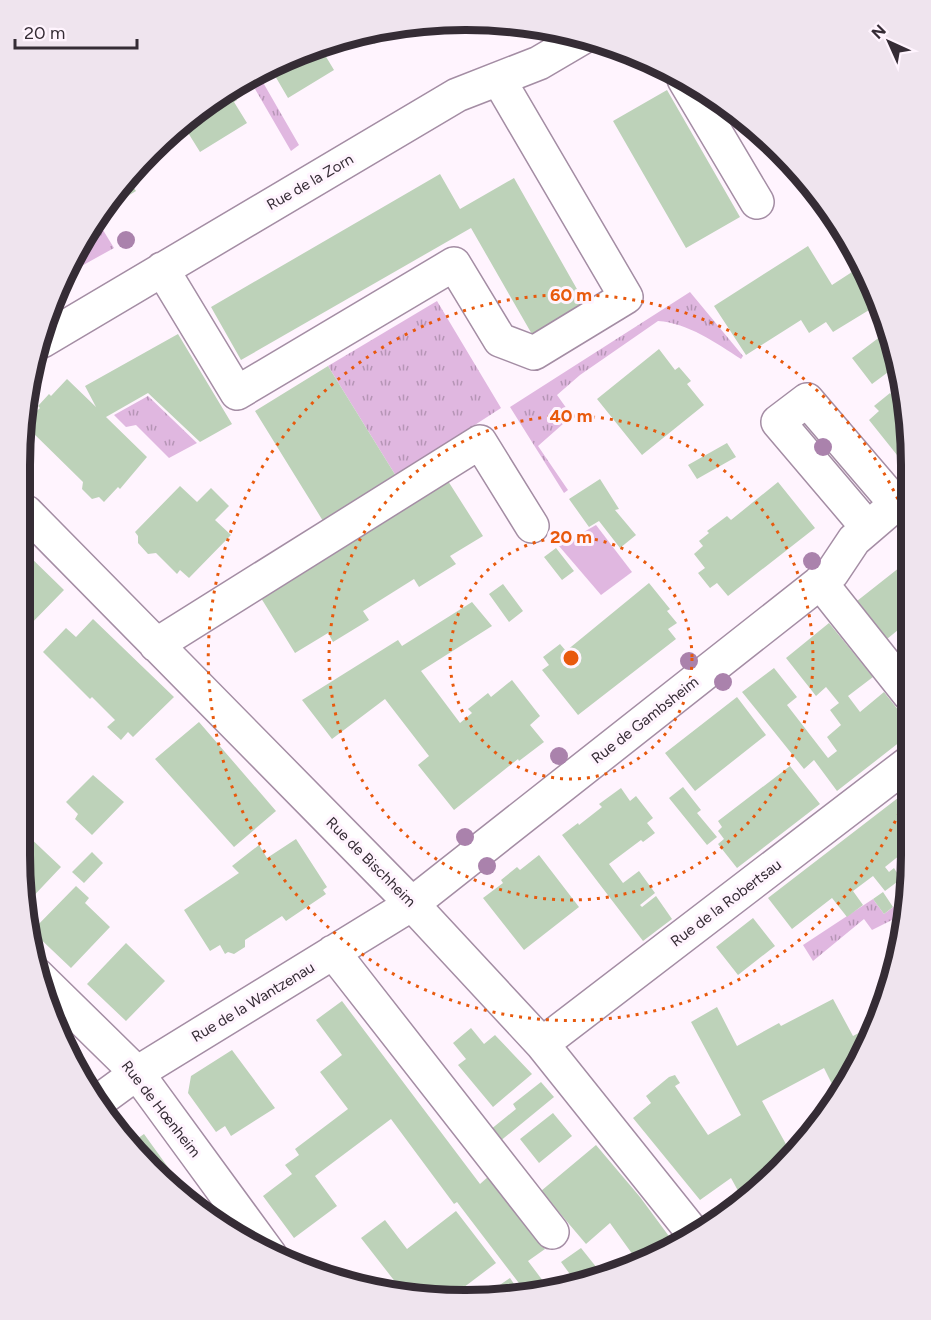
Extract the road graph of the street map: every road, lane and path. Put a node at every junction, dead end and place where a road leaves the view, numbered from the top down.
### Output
1 (572, 44) edge
2 (499, 80) junction
3 (693, 94) edge
4 (757, 202) dead end
5 (162, 269) junction
6 (50, 336) edge
7 (901, 501) edge
8 (901, 503) edge
9 (30, 516) edge
10 (532, 526) dead end
11 (868, 528) junction
12 (820, 582) junction
13 (156, 645) junction
14 (901, 684) edge
15 (901, 769) edge
16 (412, 904) junction
17 (333, 952) junction
18 (52, 990) edge
19 (542, 1044) junction
20 (136, 1073) junction
21 (104, 1097) edge
22 (689, 1228) edge
23 (552, 1232) dead end
24 (256, 1236) edge

1 - 2 street, Rue de la Zorn
2 - 5 street, Rue de la Zorn
2 - 5 street
3 - 4 street
5 - 6 street, Rue de la Zorn
7 - 11 street, Rue de Gambsheim
8 - 11 street, Rue de Gambsheim
9 - 13 street, Rue de Bischheim
10 - 13 street
11 - 12 street, Rue de Gambsheim
12 - 14 street
12 - 16 street, Rue de Gambsheim
13 - 16 street, Rue de Bischheim
15 - 19 street, Rue de la Robertsau
16 - 17 street, Rue de la Wantzenau
16 - 19 street, Rue de Bischheim
17 - 20 street, Rue de la Wantzenau
17 - 23 street
18 - 20 street, Rue de Hœnheim
19 - 22 street, Rue de Bischheim
20 - 21 street, Rue de la Wantzenau
20 - 24 street, Rue de Hœnheim

